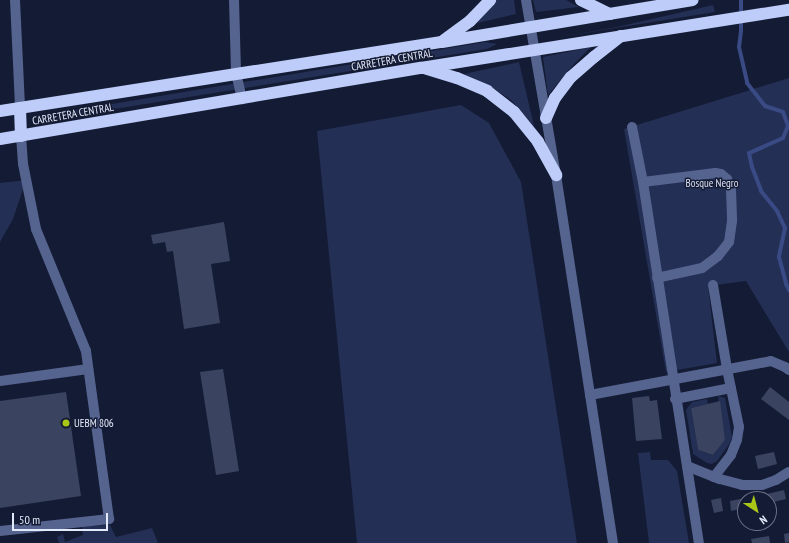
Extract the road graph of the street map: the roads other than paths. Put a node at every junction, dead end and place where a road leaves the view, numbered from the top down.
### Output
1 (15, 0) edge
2 (234, 0) edge
3 (490, 0) edge
4 (526, 0) edge
5 (581, 0) edge
6 (693, 0) edge
7 (789, 10) edge
8 (610, 14) junction
9 (530, 27) junction
10 (623, 35) junction
11 (442, 42) junction
12 (535, 50) junction
13 (421, 68) junction
14 (236, 73) junction
15 (242, 99) junction
16 (20, 108) junction
17 (0, 111) edge
18 (546, 118) junction
19 (632, 127) dead end
20 (21, 136) junction
21 (0, 139) edge
22 (556, 175) junction
23 (642, 182) junction
24 (657, 278) junction
25 (713, 284) dead end
26 (88, 369) junction
27 (726, 369) junction
28 (789, 370) edge
29 (672, 379) junction
30 (0, 381) edge
31 (731, 388) junction
32 (590, 394) junction
33 (676, 399) junction
34 (686, 466) junction
35 (789, 472) edge
36 (714, 477) junction
37 (0, 531) edge
38 (613, 543) edge
39 (699, 543) edge

1 - 16 street
2 - 14 street
3 - 11 highway
4 - 9 street
5 - 8 highway
6 - 8 highway, CARRETERA CENTRAL
7 - 10 highway, CARRETERA CENTRAL
8 - 9 highway, CARRETERA CENTRAL
9 - 11 highway, CARRETERA CENTRAL
9 - 12 street
10 - 12 highway, CARRETERA CENTRAL
10 - 18 highway
11 - 14 highway, CARRETERA CENTRAL
12 - 13 highway, CARRETERA CENTRAL
12 - 18 street
13 - 15 highway, CARRETERA CENTRAL
13 - 22 highway
14 - 15 street
14 - 16 highway, CARRETERA CENTRAL
15 - 20 highway, CARRETERA CENTRAL
16 - 17 highway, CARRETERA CENTRAL
16 - 20 highway
18 - 22 street
19 - 23 street
20 - 21 highway, CARRETERA CENTRAL
20 - 26 street
22 - 32 street
23 - 24 street
23 - 24 street
24 - 29 street
25 - 27 street
26 - 30 street
26 - 37 street
27 - 28 street
27 - 29 street
27 - 31 street
29 - 32 street
29 - 33 street
31 - 33 street
31 - 36 street
32 - 38 street
33 - 34 street
34 - 36 street
34 - 39 street
35 - 36 street

